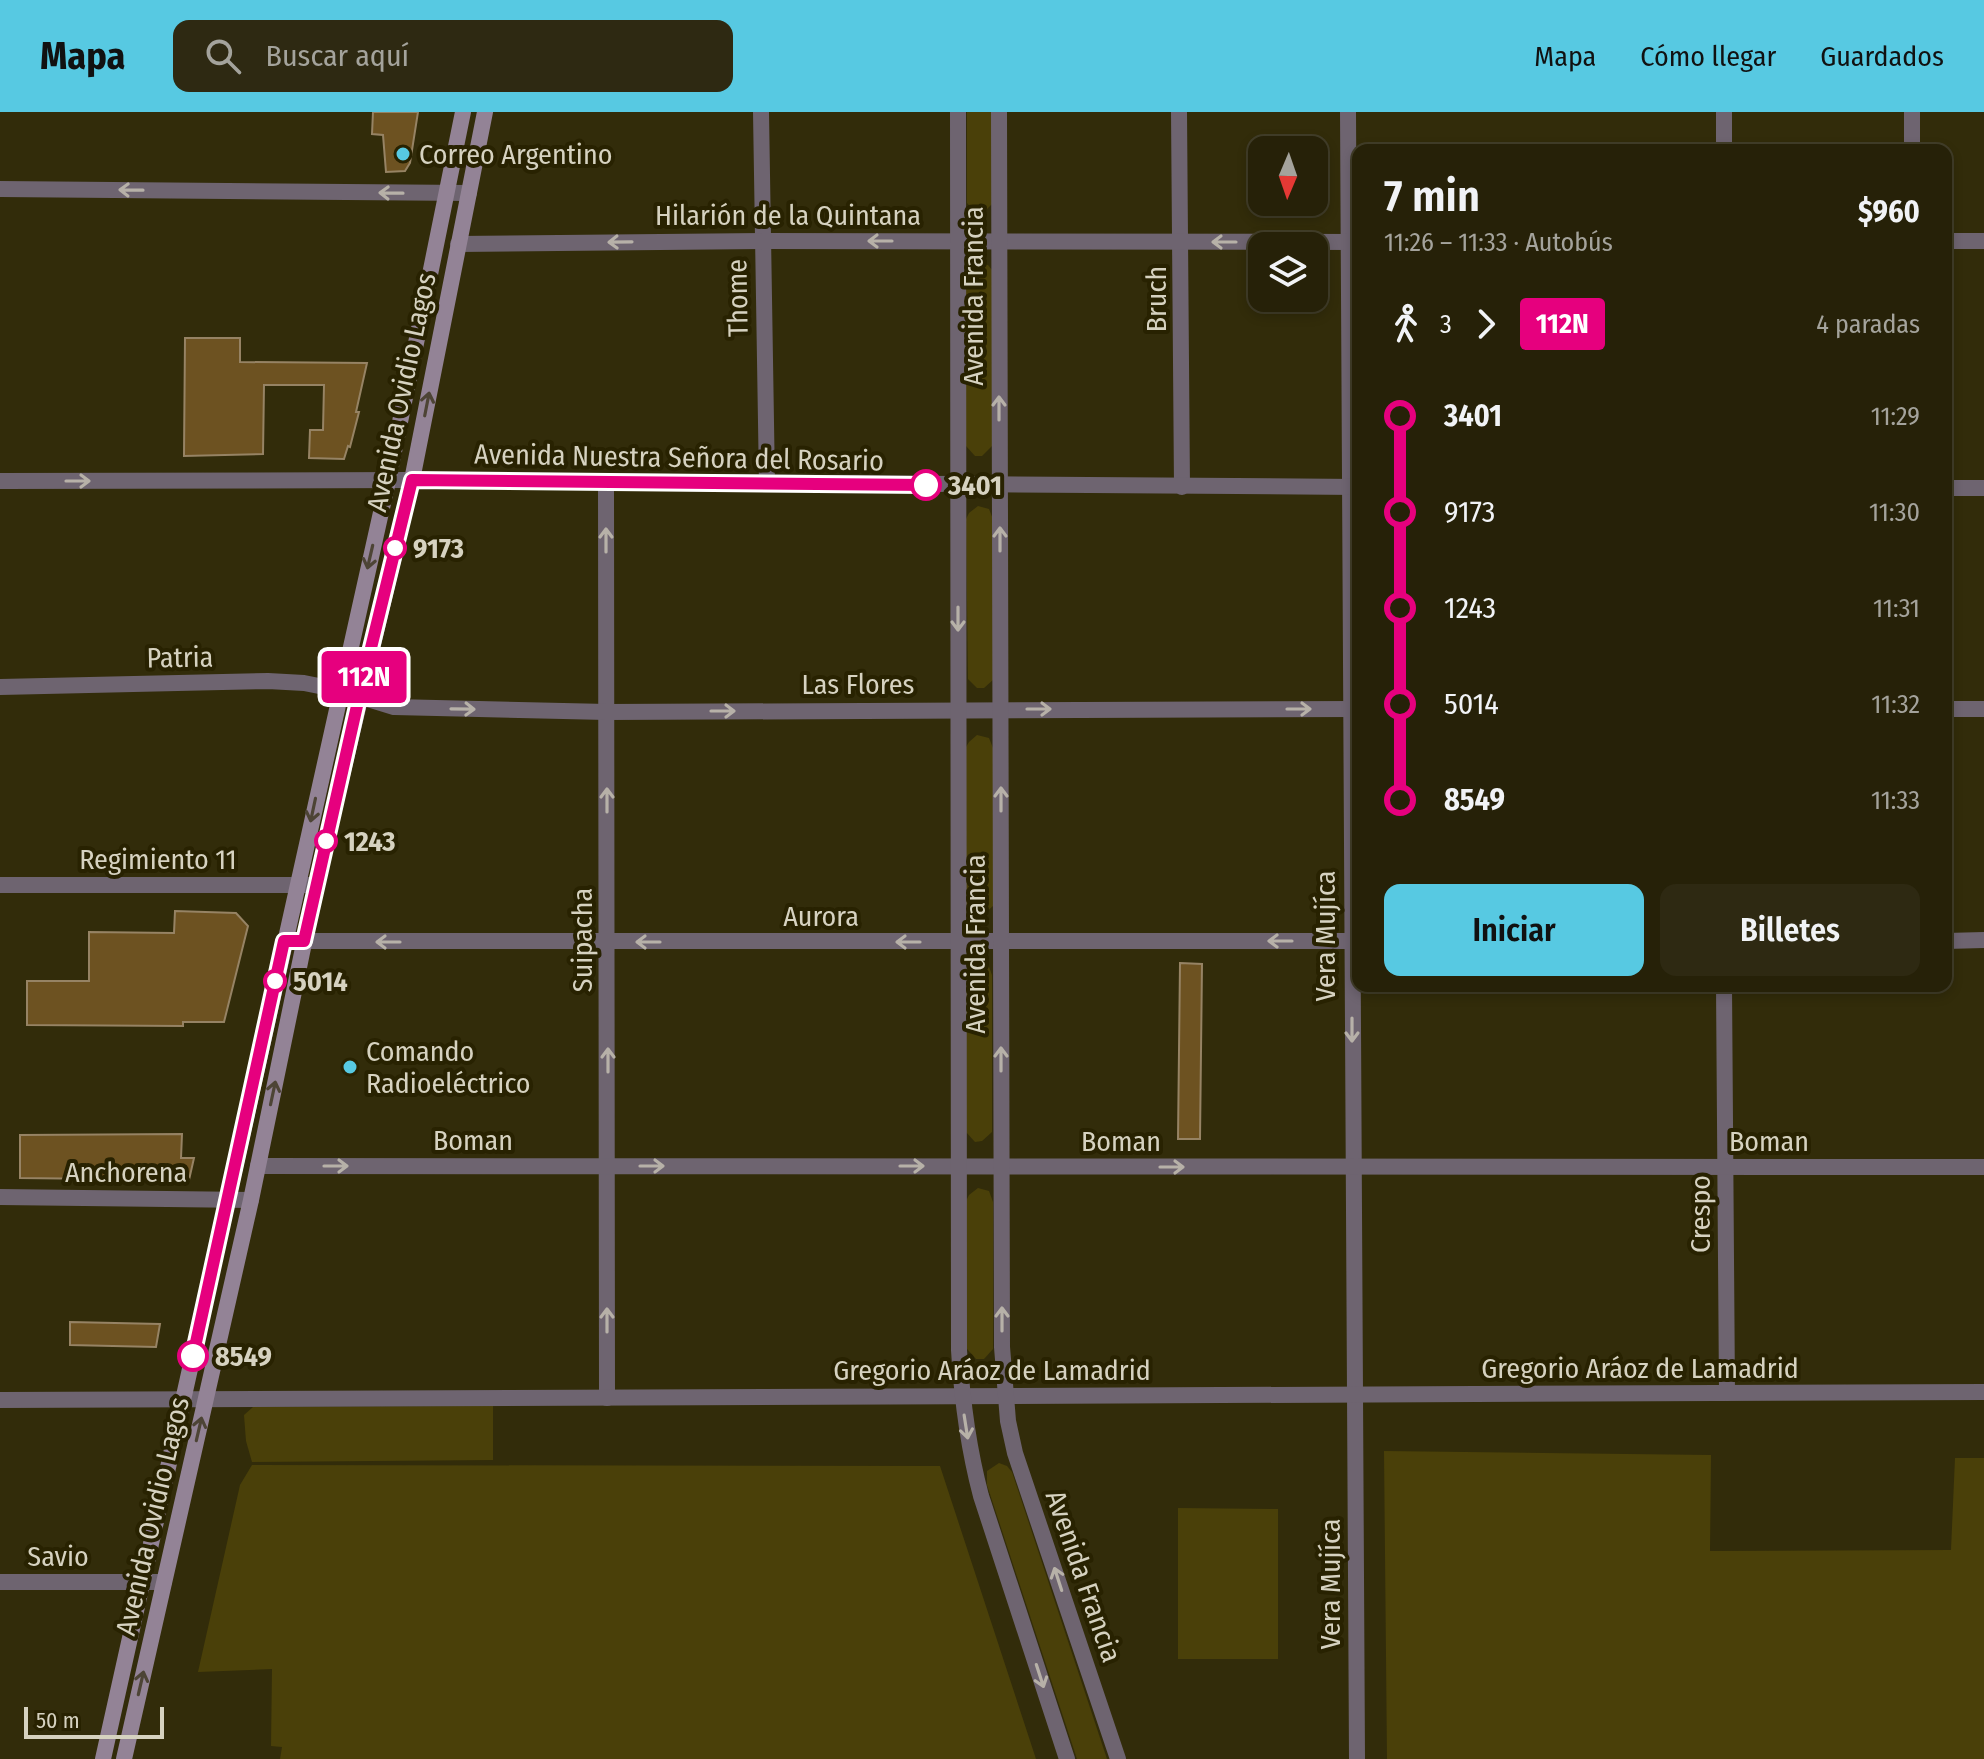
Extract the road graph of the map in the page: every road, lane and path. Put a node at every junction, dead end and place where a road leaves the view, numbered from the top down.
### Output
1 (463, 112) edge
2 (485, 112) edge
3 (761, 112) edge
4 (958, 112) edge
5 (999, 112) edge
6 (1179, 112) edge
7 (1348, 112) edge
8 (1724, 112) edge
9 (1912, 112) edge
10 (1724, 144) edge
11 (1912, 144) edge
12 (0, 189) edge
13 (447, 193) junction
14 (469, 193) junction
15 (1352, 216) edge
16 (762, 241) junction
17 (958, 241) junction
18 (1952, 241) edge
19 (1984, 241) edge
20 (999, 242) junction
21 (1181, 242) junction
22 (1352, 242) edge
23 (458, 244) junction
24 (412, 480) junction
25 (0, 481) edge
26 (388, 481) junction
27 (606, 482) junction
28 (767, 484) junction
29 (958, 485) junction
30 (1000, 486) junction
31 (1182, 487) junction
32 (1352, 487) edge
33 (1952, 488) edge
34 (1984, 488) edge
35 (0, 687) edge
36 (339, 690) junction
37 (359, 697) junction
38 (1352, 709) edge
39 (1952, 709) edge
40 (1984, 709) edge
41 (958, 710) junction
42 (1000, 710) junction
43 (607, 712) junction
44 (0, 885) edge
45 (296, 885) junction
46 (316, 885) junction
47 (1984, 940) edge
48 (284, 941) junction
49 (304, 941) junction
50 (958, 941) junction
51 (1001, 941) junction
52 (1352, 941) edge
53 (1952, 941) edge
54 (608, 943) junction
55 (1355, 992) edge
56 (1724, 992) edge
57 (258, 1166) junction
58 (608, 1166) junction
59 (959, 1166) junction
60 (1002, 1167) junction
61 (1353, 1167) junction
62 (1726, 1167) junction
63 (1984, 1167) edge
64 (0, 1197) edge
65 (227, 1199) junction
66 (251, 1200) junction
67 (1984, 1392) edge
68 (1727, 1393) junction
69 (1354, 1395) junction
70 (961, 1396) junction
71 (1006, 1396) junction
72 (607, 1398) junction
73 (184, 1399) junction
74 (0, 1400) edge
75 (206, 1400) junction
76 (0, 1582) edge
77 (143, 1582) junction
78 (164, 1582) junction
79 (103, 1759) edge
80 (124, 1759) edge
81 (1067, 1759) edge
82 (1118, 1759) edge
83 (1357, 1759) edge

1 - 13 main road, Avenida Ovidio Lagos
2 - 14 main road, Avenida Ovidio Lagos
3 - 16 street, Thome
4 - 17 street, Avenida Francia
5 - 20 street, Avenida Francia
6 - 21 street, Bruch
7 - 15 street, Vera Mujíca
8 - 10 street
9 - 11 street
13 -> 12 street
13 - 14 street
13 - 26 main road, Avenida Ovidio Lagos
14 - 23 main road, Avenida Ovidio Lagos
17 -> 16 street, Hilarión de la Quintana
16 -> 23 street, Hilarión de la Quintana
16 - 28 street, Thome
17 - 20 street, Hilarión de la Quintana
17 - 29 street, Avenida Francia
18 - 19 street
20 - 21 street, Hilarión de la Quintana
30 -> 20 street, Avenida Francia
22 -> 21 street, Hilarión de la Quintana
21 - 31 street, Bruch
24 -> 23 main road, Avenida Ovidio Lagos
24 - 26 street, Avenida Nuestra Señora del Rosario
24 - 27 street, Avenida Nuestra Señora del Rosario
24 - 37 main road, Avenida Ovidio Lagos
25 -> 26 street, Avenida Nuestra Señora del Rosario
26 -> 36 main road, Avenida Ovidio Lagos
27 - 28 street, Avenida Nuestra Señora del Rosario
43 -> 27 street, Suipacha
28 - 29 street, Avenida Nuestra Señora del Rosario
29 - 30 street, Avenida Nuestra Señora del Rosario
29 -> 41 street, Avenida Francia
30 - 31 street, Avenida Nuestra Señora del Rosario
42 -> 30 street, Avenida Francia
31 - 32 street, Avenida Nuestra Señora del Rosario
33 - 34 street
35 - 36 street, Patria
36 - 37 street, Patria
36 -> 45 main road, Avenida Ovidio Lagos
37 -> 43 street, Las Flores
37 - 46 main road, Avenida Ovidio Lagos
42 -> 38 street, Las Flores
39 - 40 street
41 - 42 street, Las Flores
43 -> 41 street, Las Flores
41 - 50 street, Avenida Francia
51 -> 42 street, Avenida Francia
54 -> 43 street, Suipacha
44 - 45 street, Regimiento 11
45 - 46 street, Regimiento 11
45 - 48 main road, Avenida Ovidio Lagos
46 - 49 main road, Avenida Ovidio Lagos
47 - 53 street
48 - 49 street, Aurora
48 - 65 main road, Avenida Ovidio Lagos
54 -> 49 street, Aurora
57 -> 49 main road, Avenida Ovidio Lagos
50 - 51 street, Aurora
50 -> 54 street, Aurora
50 - 59 street, Avenida Francia
52 -> 51 street, Aurora
60 -> 51 street, Avenida Francia
58 -> 54 street, Suipacha
55 -> 61 street, Vera Mujíca
56 - 62 street, Crespo
57 -> 58 street, Boman
57 - 66 main road, Avenida Ovidio Lagos
58 -> 59 street, Boman
72 -> 58 street, Suipacha
59 - 60 street, Boman
59 - 70 street, Avenida Francia
60 -> 61 street, Boman
71 -> 60 street, Avenida Francia
61 - 62 street, Boman
61 - 69 street, Vera Mujíca
62 - 63 street, Boman
62 - 68 street, Crespo
64 - 65 street, Anchorena
65 - 66 street, Anchorena
65 - 73 main road, Avenida Ovidio Lagos
66 - 75 main road, Avenida Ovidio Lagos
67 - 68 street, Gregorio Aráoz de Lamadrid
68 - 69 street, Gregorio Aráoz de Lamadrid
69 - 71 street, Gregorio Aráoz de Lamadrid
69 - 83 street, Vera Mujíca
70 - 71 street, Gregorio Aráoz de Lamadrid
70 - 72 street, Gregorio Aráoz de Lamadrid
70 -> 81 street, Avenida Francia
82 -> 71 street, Avenida Francia
72 - 75 street, Gregorio Aráoz de Lamadrid
73 - 74 street, Gregorio Aráoz de Lamadrid
73 - 75 street, Gregorio Aráoz de Lamadrid
73 - 77 main road, Avenida Ovidio Lagos
78 -> 75 main road, Avenida Ovidio Lagos
76 - 77 street, Savio
77 - 78 street, Savio
77 - 79 main road, Avenida Ovidio Lagos
80 -> 78 main road, Avenida Ovidio Lagos

